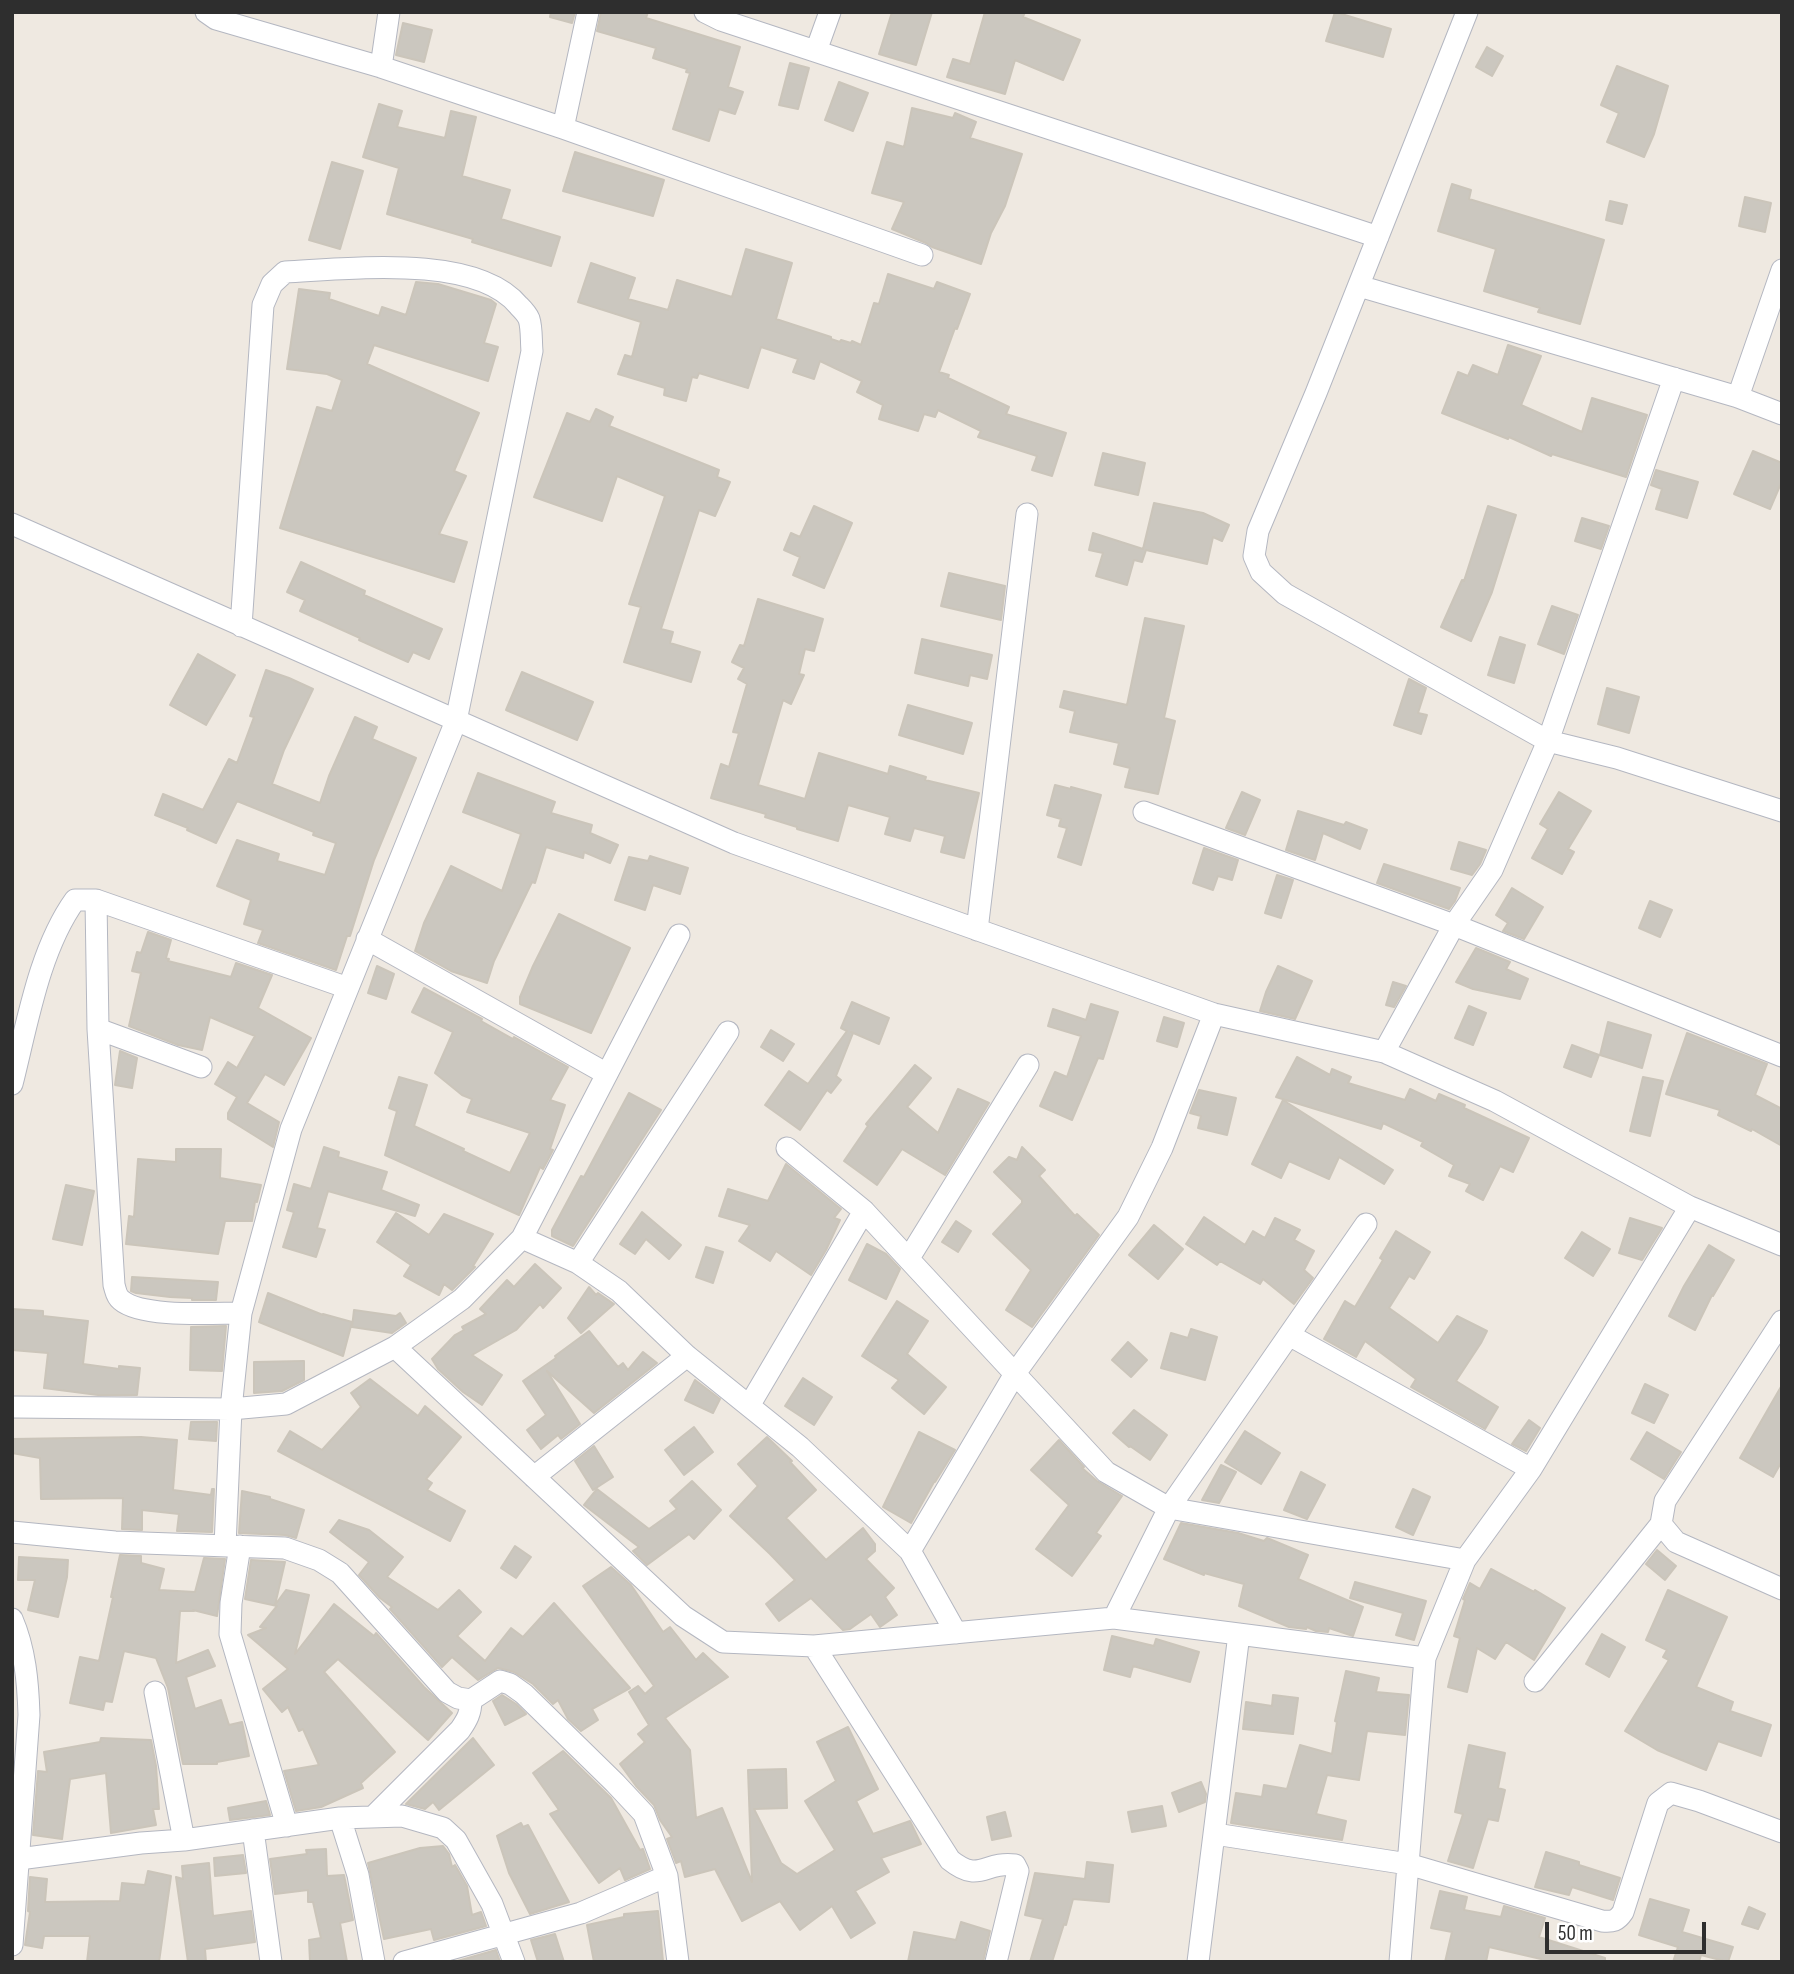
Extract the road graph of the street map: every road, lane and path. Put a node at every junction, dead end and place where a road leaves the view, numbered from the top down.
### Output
1 (206, 12) edge
2 (389, 12) edge
3 (588, 12) edge
4 (705, 12) edge
5 (830, 12) edge
6 (1467, 12) edge
7 (816, 51) junction
8 (381, 67) junction
9 (564, 128) junction
10 (1378, 237) junction
11 (922, 255) dead end
12 (1782, 270) edge
13 (1359, 286) junction
14 (1674, 378) junction
15 (1738, 397) junction
16 (1782, 414) edge
17 (1027, 514) dead end
18 (12, 524) edge
19 (241, 626) junction
20 (456, 721) junction
21 (1548, 741) junction
22 (1782, 811) edge
23 (1144, 812) dead end
24 (96, 900) junction
25 (1454, 925) junction
26 (977, 930) junction
27 (679, 935) dead end
28 (368, 939) junction
29 (348, 988) junction
30 (1214, 1014) junction
31 (98, 1029) junction
32 (728, 1032) dead end
33 (1384, 1052) junction
34 (1782, 1056) edge
35 (1028, 1065) dead end
36 (201, 1067) dead end
37 (607, 1074) junction
38 (12, 1084) edge
39 (787, 1148) dead end
40 (1690, 1207) junction
41 (864, 1211) junction
42 (1366, 1223) dead end
43 (522, 1238) junction
44 (1782, 1245) edge
45 (909, 1258) junction
46 (578, 1263) junction
47 (241, 1313) junction
48 (1782, 1321) edge
49 (1289, 1335) junction
50 (395, 1347) junction
51 (687, 1356) junction
52 (1016, 1372) junction
53 (749, 1406) junction
54 (12, 1407) edge
55 (231, 1409) junction
56 (1531, 1469) junction
57 (534, 1477) junction
58 (1170, 1508) junction
59 (1661, 1524) junction
60 (12, 1532) edge
61 (233, 1546) junction
62 (910, 1552) junction
63 (1465, 1560) junction
64 (1782, 1588) edge
65 (1114, 1618) junction
66 (12, 1619) edge
67 (956, 1633) junction
68 (1239, 1634) junction
69 (814, 1646) junction
70 (1425, 1658) junction
71 (1535, 1681) dead end
72 (155, 1692) dead end
73 (471, 1700) junction
74 (373, 1817) junction
75 (340, 1818) junction
76 (287, 1826) junction
77 (253, 1830) junction
78 (1782, 1832) edge
79 (1215, 1834) junction
80 (184, 1840) junction
81 (19, 1859) junction
82 (1408, 1864) junction
83 (667, 1876) junction
84 (504, 1935) junction
85 (12, 1945) edge
86 (271, 1962) edge
87 (374, 1962) edge
88 (404, 1962) edge
89 (514, 1962) edge
90 (678, 1962) edge
91 (996, 1962) edge
92 (1198, 1962) edge
93 (1401, 1962) edge

1 - 8 street
2 - 8 street
3 - 9 street
4 - 7 street
5 - 7 street
6 - 10 street
7 - 10 street
8 - 9 street
9 - 11 street
10 - 13 street
12 - 15 street
13 - 14 street
13 - 21 street
14 - 15 street
14 - 21 street
15 - 16 street
17 - 26 street
18 - 19 street
19 - 20 street
19 - 20 street
20 - 26 street
20 - 28 street
21 - 22 street
21 - 25 street
23 - 25 street
24 - 29 street
24 - 31 street
24 - 38 street
25 - 33 street
25 - 34 street
26 - 30 street
27 - 37 street
28 - 29 street
28 - 37 street
29 - 47 street
30 - 33 street
30 - 52 street
31 - 36 street
31 - 47 street
32 - 46 street
33 - 40 street
35 - 45 street
37 - 43 street
39 - 41 street
40 - 44 street
40 - 56 street
41 - 45 street
41 - 53 street
42 - 49 street
43 - 46 street
43 - 50 street
45 - 52 street
46 - 51 street
47 - 55 street
48 - 59 street
49 - 56 street
49 - 58 street
50 - 55 street
50 - 57 street
51 - 53 street
51 - 57 street
52 - 58 street
52 - 62 street
53 - 62 street
54 - 55 street
55 - 61 street
56 - 63 street
57 - 69 street
58 - 63 street
58 - 65 street
59 - 64 street
59 - 71 street
60 - 61 street
61 - 73 street
61 - 76 street
62 - 67 street
63 - 70 street
65 - 67 street
65 - 68 street
66 - 81 street
67 - 69 street
68 - 70 street
68 - 79 street
69 - 91 street
70 - 82 street
72 - 80 street
73 - 74 street
73 - 83 street
74 - 75 street
74 - 84 street
75 - 76 street
75 - 87 street
76 - 77 street
77 - 80 street
77 - 86 street
78 - 82 street
79 - 82 street
79 - 92 street
80 - 81 street
81 - 85 street
82 - 93 street
83 - 84 street
83 - 90 street
84 - 88 street
84 - 89 street

